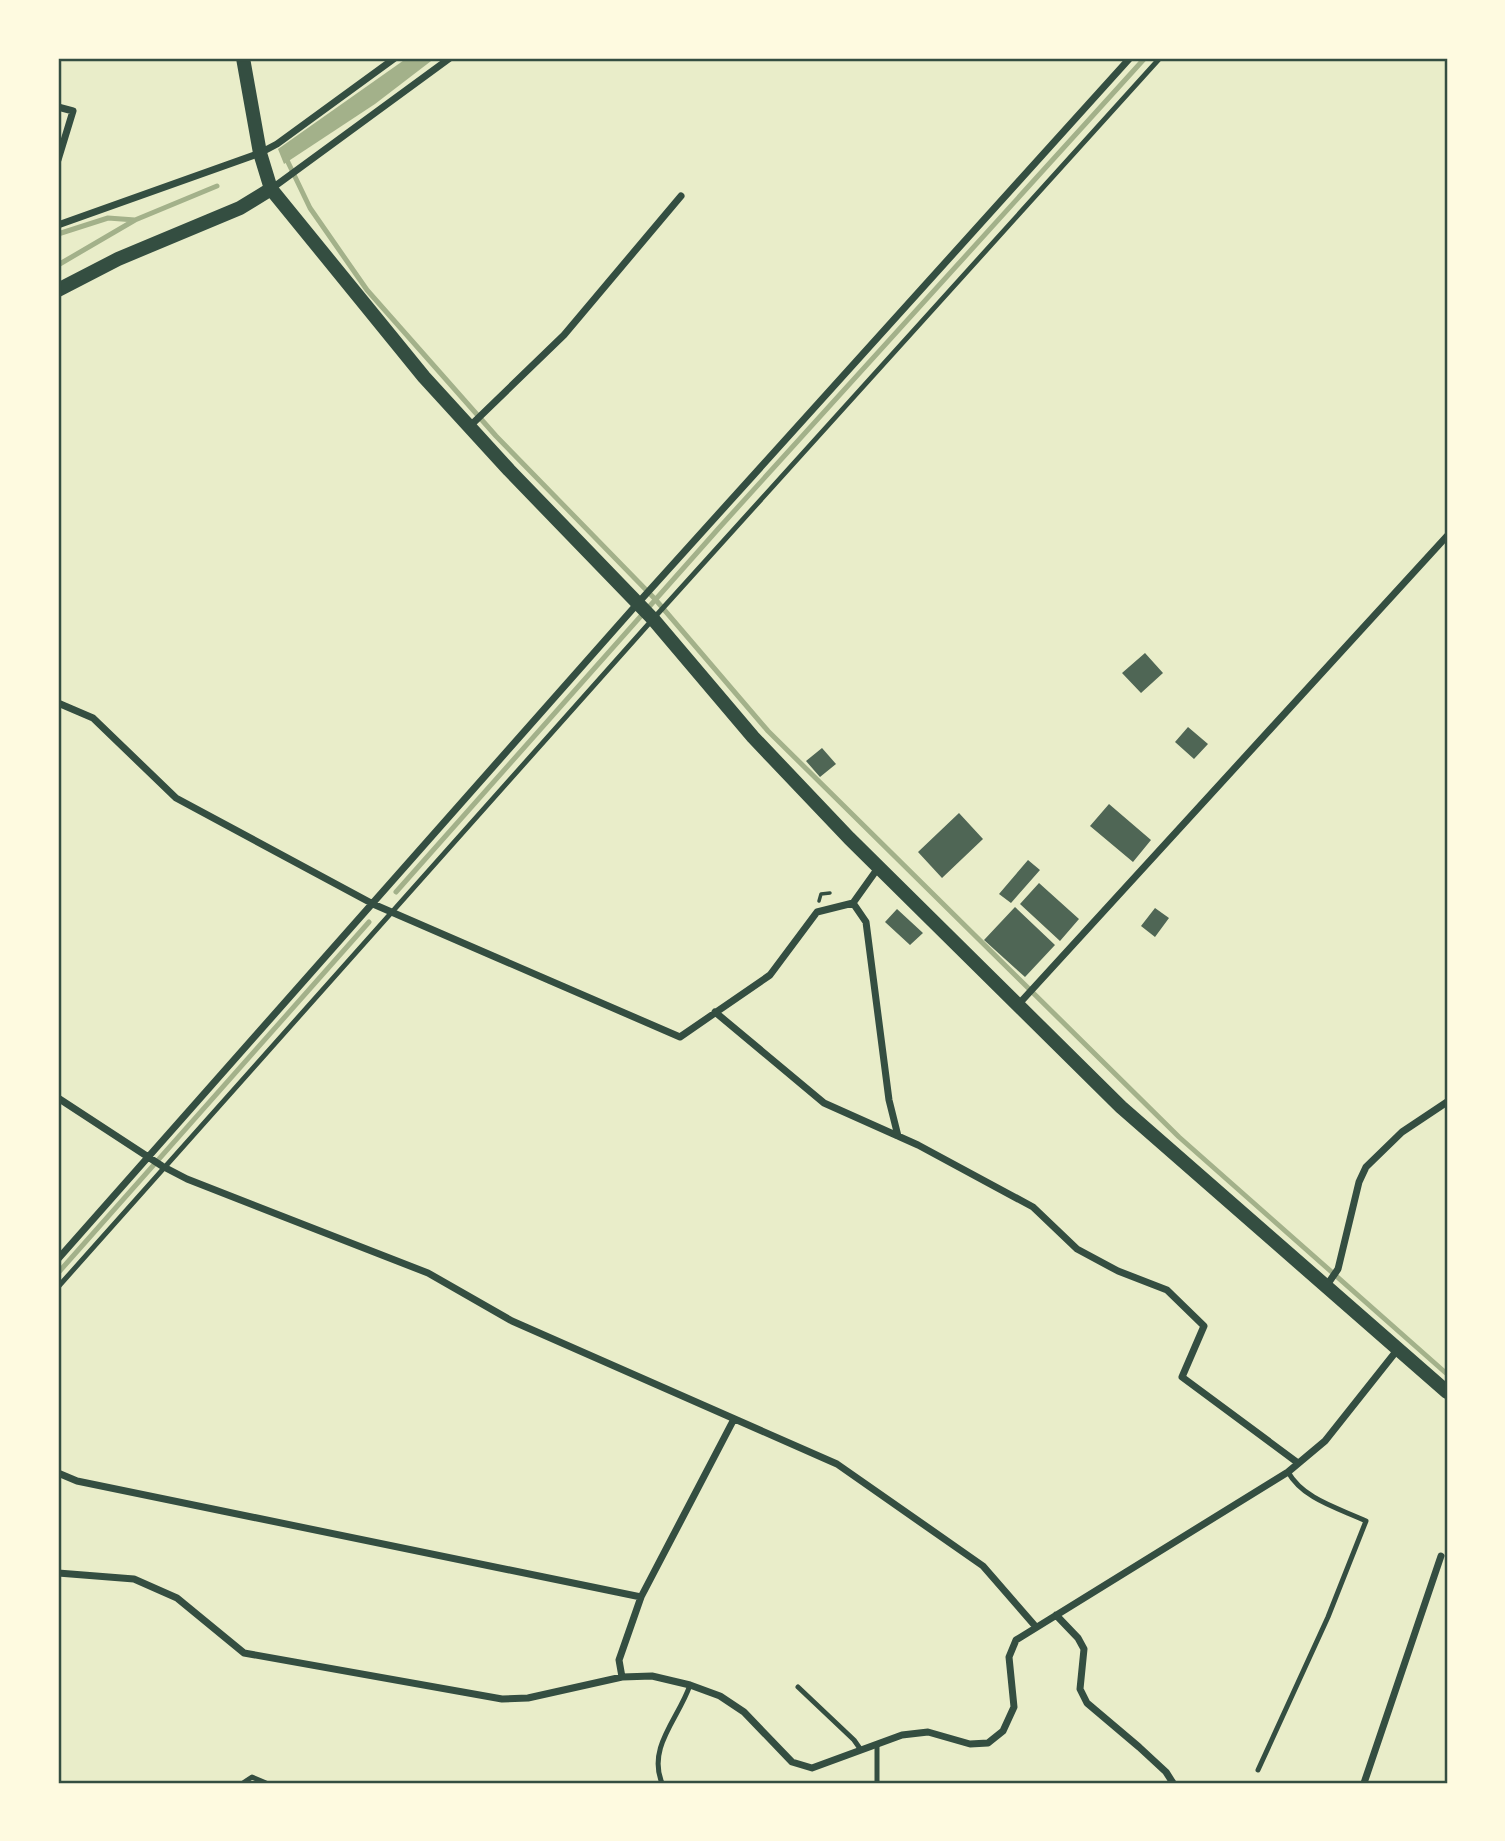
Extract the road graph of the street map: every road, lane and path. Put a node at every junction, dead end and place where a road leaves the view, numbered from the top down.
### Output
1 (243, 58) edge
2 (395, 58) edge
3 (450, 58) edge
4 (1130, 58) edge
5 (1160, 58) edge
6 (58, 107) edge
7 (260, 153) junction
8 (58, 160) edge
9 (271, 190) junction
10 (681, 196) dead end
11 (58, 225) edge
12 (58, 290) edge
13 (469, 426) junction
14 (1447, 536) edge
15 (645, 611) junction
16 (58, 703) edge
17 (878, 867) junction
18 (853, 903) junction
19 (373, 904) junction
20 (392, 913) junction
21 (1017, 1006) junction
22 (715, 1012) junction
23 (58, 1098) edge
24 (1447, 1102) edge
25 (898, 1136) junction
26 (149, 1158) junction
27 (163, 1166) junction
28 (58, 1259) edge
29 (1327, 1285) junction
30 (58, 1287) edge
31 (1399, 1348) junction
32 (1447, 1392) edge
33 (734, 1419) junction
34 (1298, 1463) junction
35 (1288, 1472) junction
36 (58, 1473) edge
37 (1441, 1556) dead end
38 (58, 1573) edge
39 (641, 1597) junction
40 (1056, 1615) junction
41 (1036, 1628) junction
42 (622, 1677) junction
43 (690, 1685) junction
44 (797, 1686) dead end
45 (877, 1744) junction
46 (861, 1750) junction
47 (1258, 1770) dead end
48 (243, 1783) edge
49 (266, 1783) edge
50 (662, 1783) edge
51 (877, 1783) edge
52 (1173, 1783) edge
53 (1364, 1783) edge

1 - 7 main road
2 - 7 street
3 - 9 street
4 - 15 street
5 - 15 lane
6 - 8 street
7 - 9 main road
7 - 11 street
9 - 12 main road
9 - 13 main road
10 - 13 street
13 - 15 main road
14 - 21 street
15 - 17 main road
15 - 19 street
15 - 20 lane
16 - 19 street
17 - 18 street
17 - 21 main road
18 - 22 street
18 - 25 street
19 - 20 street
19 - 26 street
20 - 22 street
20 - 27 lane
21 - 29 main road
22 - 25 street
23 - 26 street
24 - 29 street
25 - 34 street
26 - 27 street
26 - 28 street
27 - 30 lane
27 - 33 street
29 - 31 main road
31 - 32 main road
31 - 34 street
33 - 39 street
33 - 41 street
34 - 35 street
35 - 40 street
35 - 47 lane
36 - 39 street
37 - 53 street
38 - 42 street
39 - 42 street
40 - 41 street
40 - 52 street
41 - 45 street
42 - 43 street
43 - 46 street
43 - 50 lane
44 - 46 lane
45 - 46 street
45 - 51 lane
48 - 49 lane

